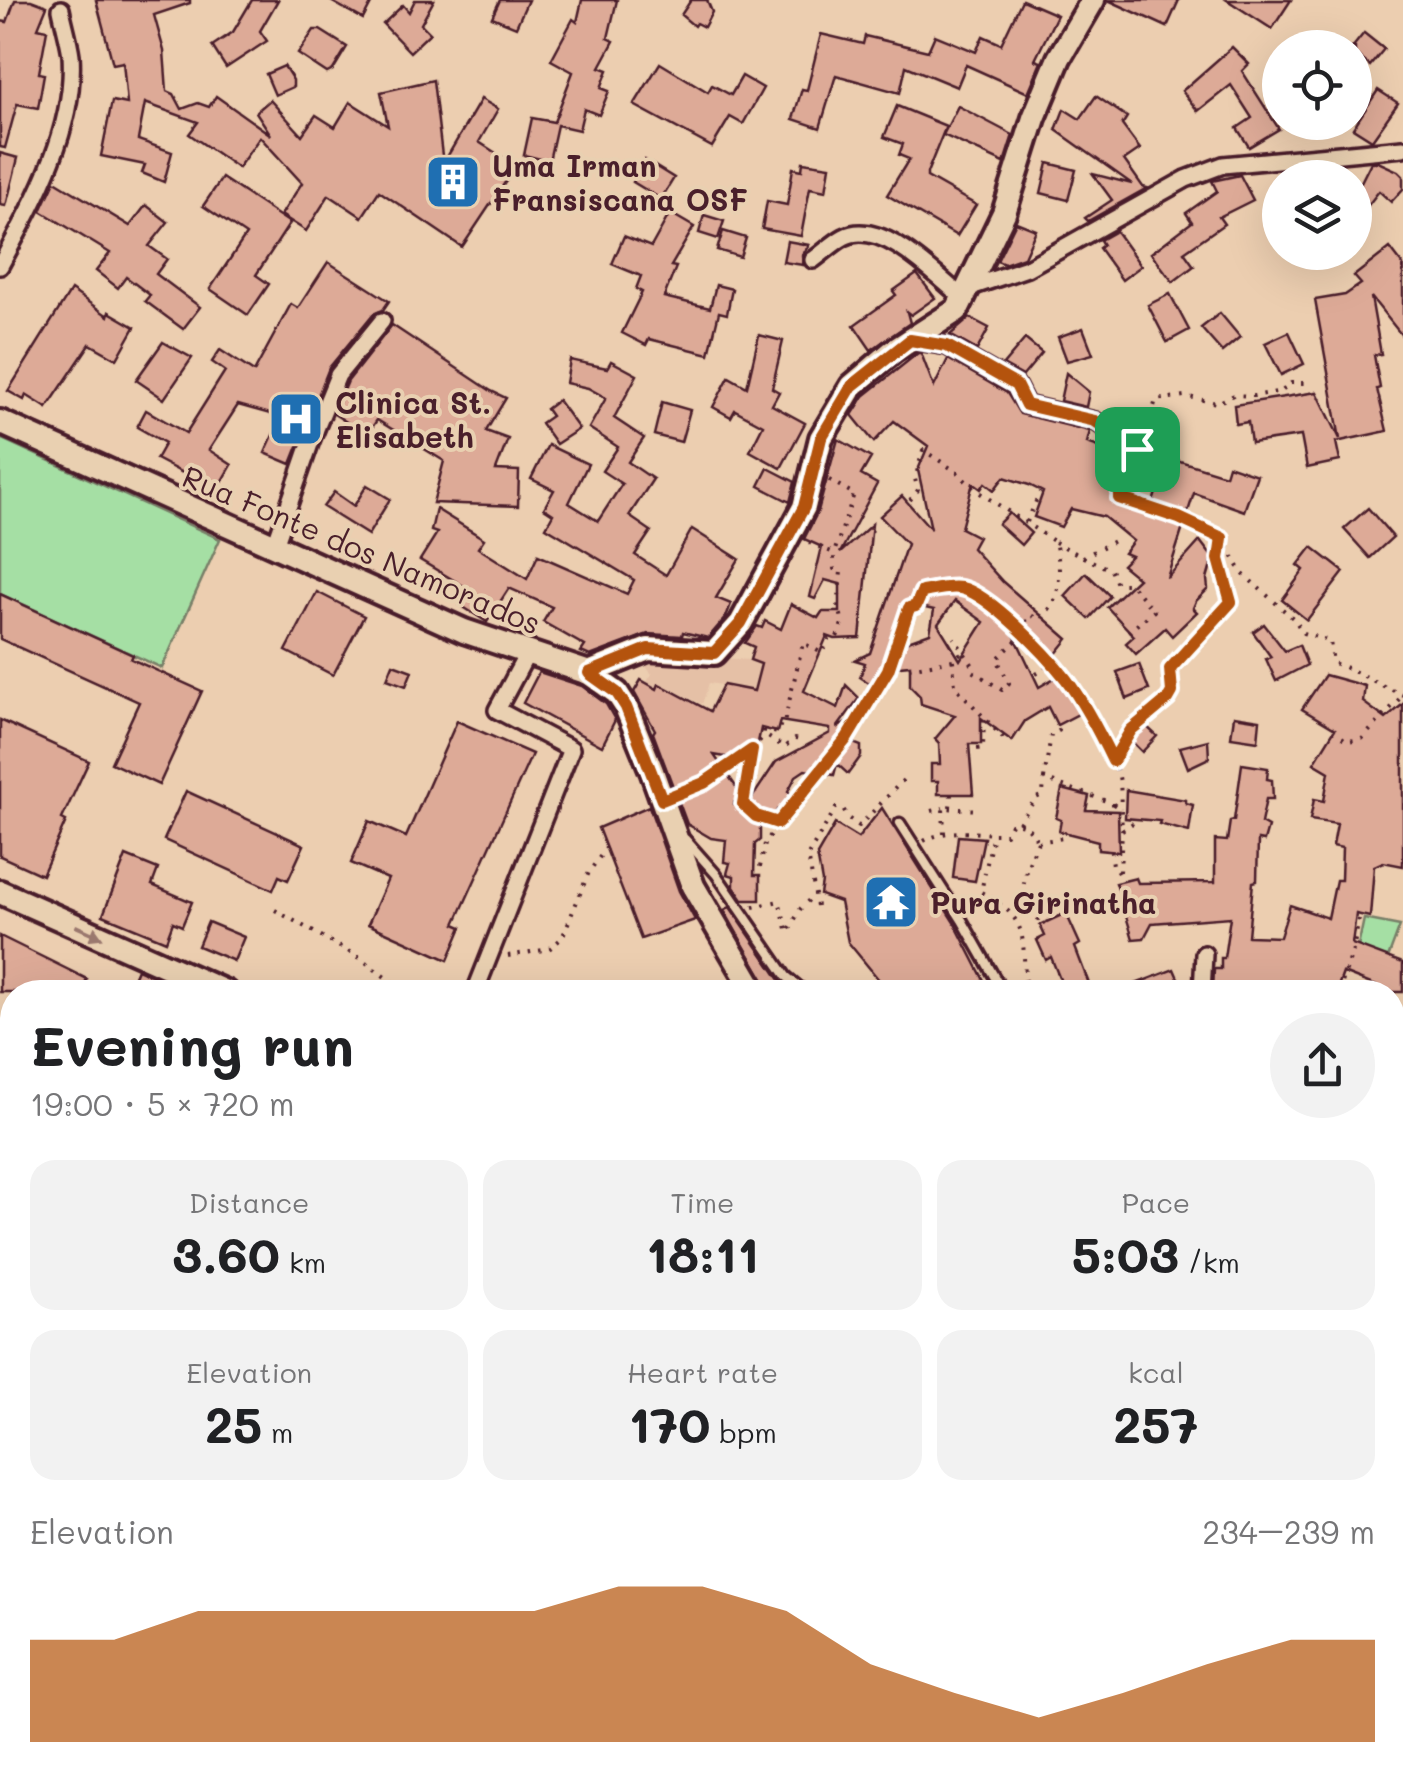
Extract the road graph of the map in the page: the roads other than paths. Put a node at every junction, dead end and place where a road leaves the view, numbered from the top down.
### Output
1 (1093, 0) edge
2 (61, 10) dead end
3 (1403, 148) edge
4 (813, 260) dead end
5 (0, 266) edge
6 (965, 293) junction
7 (382, 321) dead end
8 (910, 340) junction
9 (0, 422) edge
10 (1146, 455) road end
11 (275, 546) junction
12 (527, 654) junction
13 (589, 673) junction
14 (672, 824) junction
15 (900, 824) dead end
16 (0, 892) edge
17 (1204, 954) dead end
18 (198, 980) edge
19 (480, 980) edge
20 (748, 980) edge
21 (791, 980) edge
22 (996, 980) edge
23 (1203, 980) edge

1 - 6 street
2 - 5 street
3 - 6 street
4 - 6 street
6 - 8 street
7 - 11 street
8 - 10 street
8 - 13 street
9 - 11 street, Rua Fonte dos Namorados
11 - 12 street, Rua Fonte dos Namorados
12 - 13 street, Rua Fonte dos Namorados
12 - 19 street
13 - 14 street, Rua Fonte dos Namorados
14 - 20 street, Rua Fonte dos Namorados
14 - 21 lane
15 - 22 lane
16 -> 18 street
17 - 23 street

